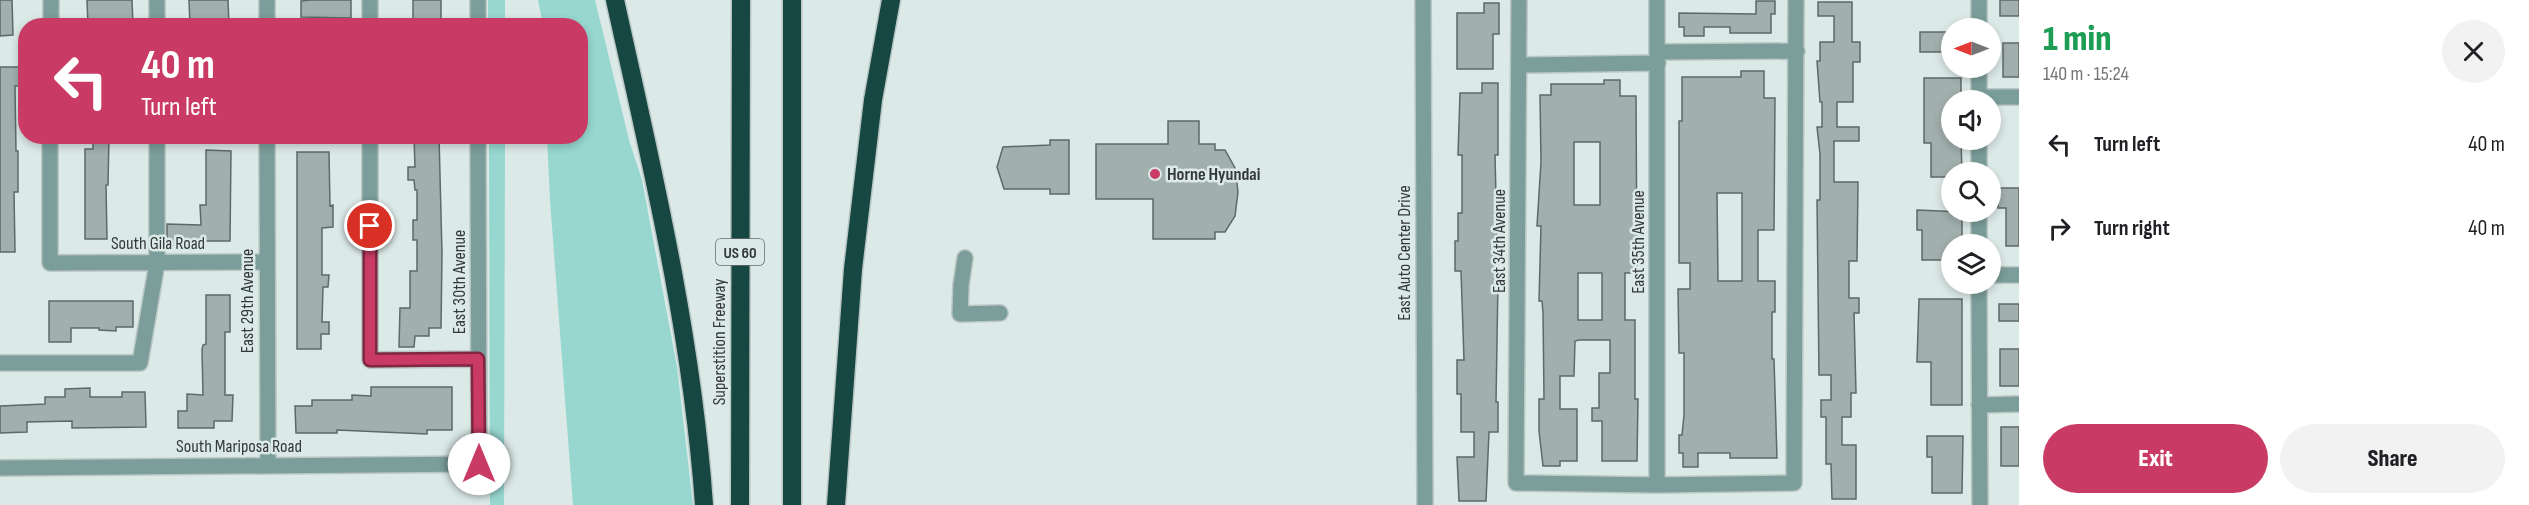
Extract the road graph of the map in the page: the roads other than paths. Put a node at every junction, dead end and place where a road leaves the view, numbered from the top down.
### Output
1 (51, 0) edge
2 (157, 0) edge
3 (267, 0) edge
4 (370, 0) edge
5 (478, 0) edge
6 (615, 0) edge
7 (741, 0) edge
8 (792, 0) edge
9 (891, 0) edge
10 (1423, 0) edge
11 (1519, 0) edge
12 (1657, 0) edge
13 (1796, 0) edge
14 (1979, 0) edge
15 (51, 18) edge
16 (157, 18) edge
17 (267, 18) edge
18 (370, 18) edge
19 (478, 18) edge
20 (1979, 18) edge
21 (1797, 51) junction
22 (1658, 58) junction
23 (1519, 65) junction
24 (2019, 96) edge
25 (2001, 97) edge
26 (50, 144) edge
27 (158, 144) edge
28 (267, 144) edge
29 (370, 144) edge
30 (478, 144) edge
31 (965, 258) dead end
32 (266, 262) junction
33 (158, 263) junction
34 (2001, 274) edge
35 (2019, 274) edge
36 (1979, 294) edge
37 (1000, 314) dead end
38 (478, 359) junction
39 (0, 363) edge
40 (2019, 404) edge
41 (1979, 405) junction
42 (479, 464) joint
43 (268, 465) junction
44 (0, 468) edge
45 (1657, 485) junction
46 (704, 505) edge
47 (740, 505) edge
48 (792, 505) edge
49 (836, 505) edge
50 (1425, 505) edge
51 (1980, 505) edge

1 - 15 street
2 - 16 street
3 - 17 street
4 - 18 street
5 - 19 street
6 - 46 highway
7 - 47 highway, Superstition Freeway / US 60
8 - 48 highway
9 - 49 highway
10 - 50 street, East Auto Center Drive
11 - 23 street, East 34th Avenue
12 - 22 street, East 35th Avenue
13 - 21 street
14 - 20 street
21 - 22 street
21 - 45 street
22 - 23 street
22 - 45 street, East 35th Avenue
23 - 45 street, East 34th Avenue
24 - 25 street
26 - 33 street, South Gila Road
27 - 33 street
28 - 32 street, East 29th Avenue
29 - 38 street
30 - 38 street, East 30th Avenue
31 - 37 street
32 - 33 street, South Gila Road
32 - 43 street, East 29th Avenue
33 - 39 street
34 - 35 street
36 - 41 street
38 - 42 street, East 30th Avenue
40 - 41 street
41 - 51 street
42 - 43 street, South Mariposa Road
43 - 44 street, South Mariposa Road

